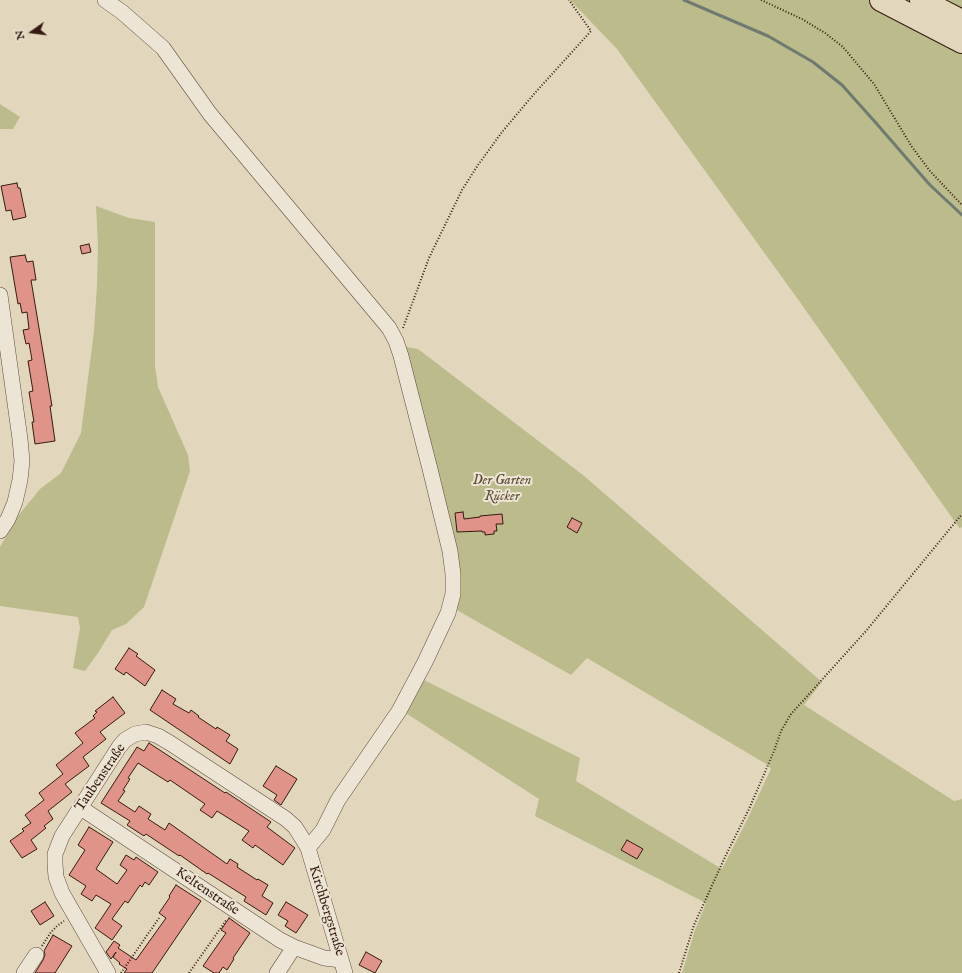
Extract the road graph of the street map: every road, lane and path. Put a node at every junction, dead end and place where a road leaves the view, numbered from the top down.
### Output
1 (105, 0) edge
2 (569, 0) edge
3 (761, 0) edge
4 (881, 0) edge
5 (921, 0) edge
6 (962, 22) edge
7 (962, 42) edge
8 (962, 205) edge
9 (0, 295) edge
10 (396, 341) junction
11 (5, 367) edge
12 (962, 514) edge
13 (0, 531) edge
14 (81, 808) junction
15 (308, 848) junction
16 (234, 910) junction
17 (74, 915) junction
18 (159, 918) dead end
19 (294, 947) junction
20 (36, 955) joint
21 (343, 966) edge
22 (24, 973) edge
23 (115, 973) edge
24 (189, 973) edge
25 (277, 973) edge
26 (679, 973) edge

1 - 10 street
2 - 10 path
3 - 8 path
4 - 7 highway
5 - 6 highway
9 - 11 street
10 - 15 street
11 - 13 street
12 - 26 path
14 - 15 street, Taubenstraße
14 - 16 street, Keltenstraße
14 - 17 street, Taubenstraße
15 - 21 street, Kirchbergstraße
16 - 19 street, Keltenstraße
16 - 24 path
17 - 20 path
17 - 23 street, Taubenstraße
18 - 23 path
19 - 21 street, Keltenstraße
19 - 25 street
20 - 22 street

